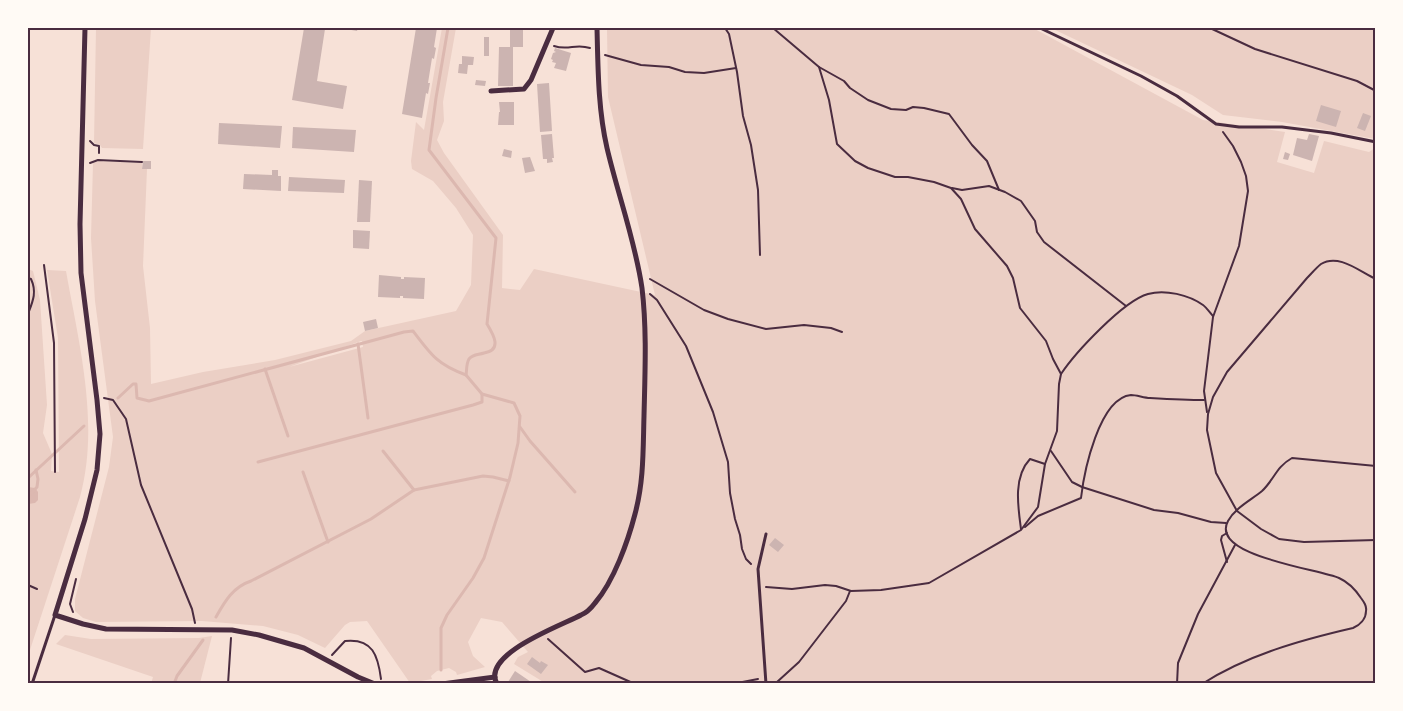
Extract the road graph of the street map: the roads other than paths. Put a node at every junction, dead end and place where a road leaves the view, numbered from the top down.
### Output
1 (85, 28) edge
2 (553, 28) edge
3 (597, 28) edge
4 (1040, 28) edge
5 (491, 91) dead end
6 (1376, 142) edge
7 (766, 534) dead end
8 (55, 615) junction
9 (495, 677) junction
10 (32, 684) edge
11 (375, 684) edge
12 (442, 684) edge
13 (497, 684) edge
14 (766, 684) edge

1 - 8 street
2 - 5 street
3 - 9 street
4 - 6 lane
7 - 14 lane
8 - 10 lane
8 - 11 street
9 - 12 street
9 - 13 street

